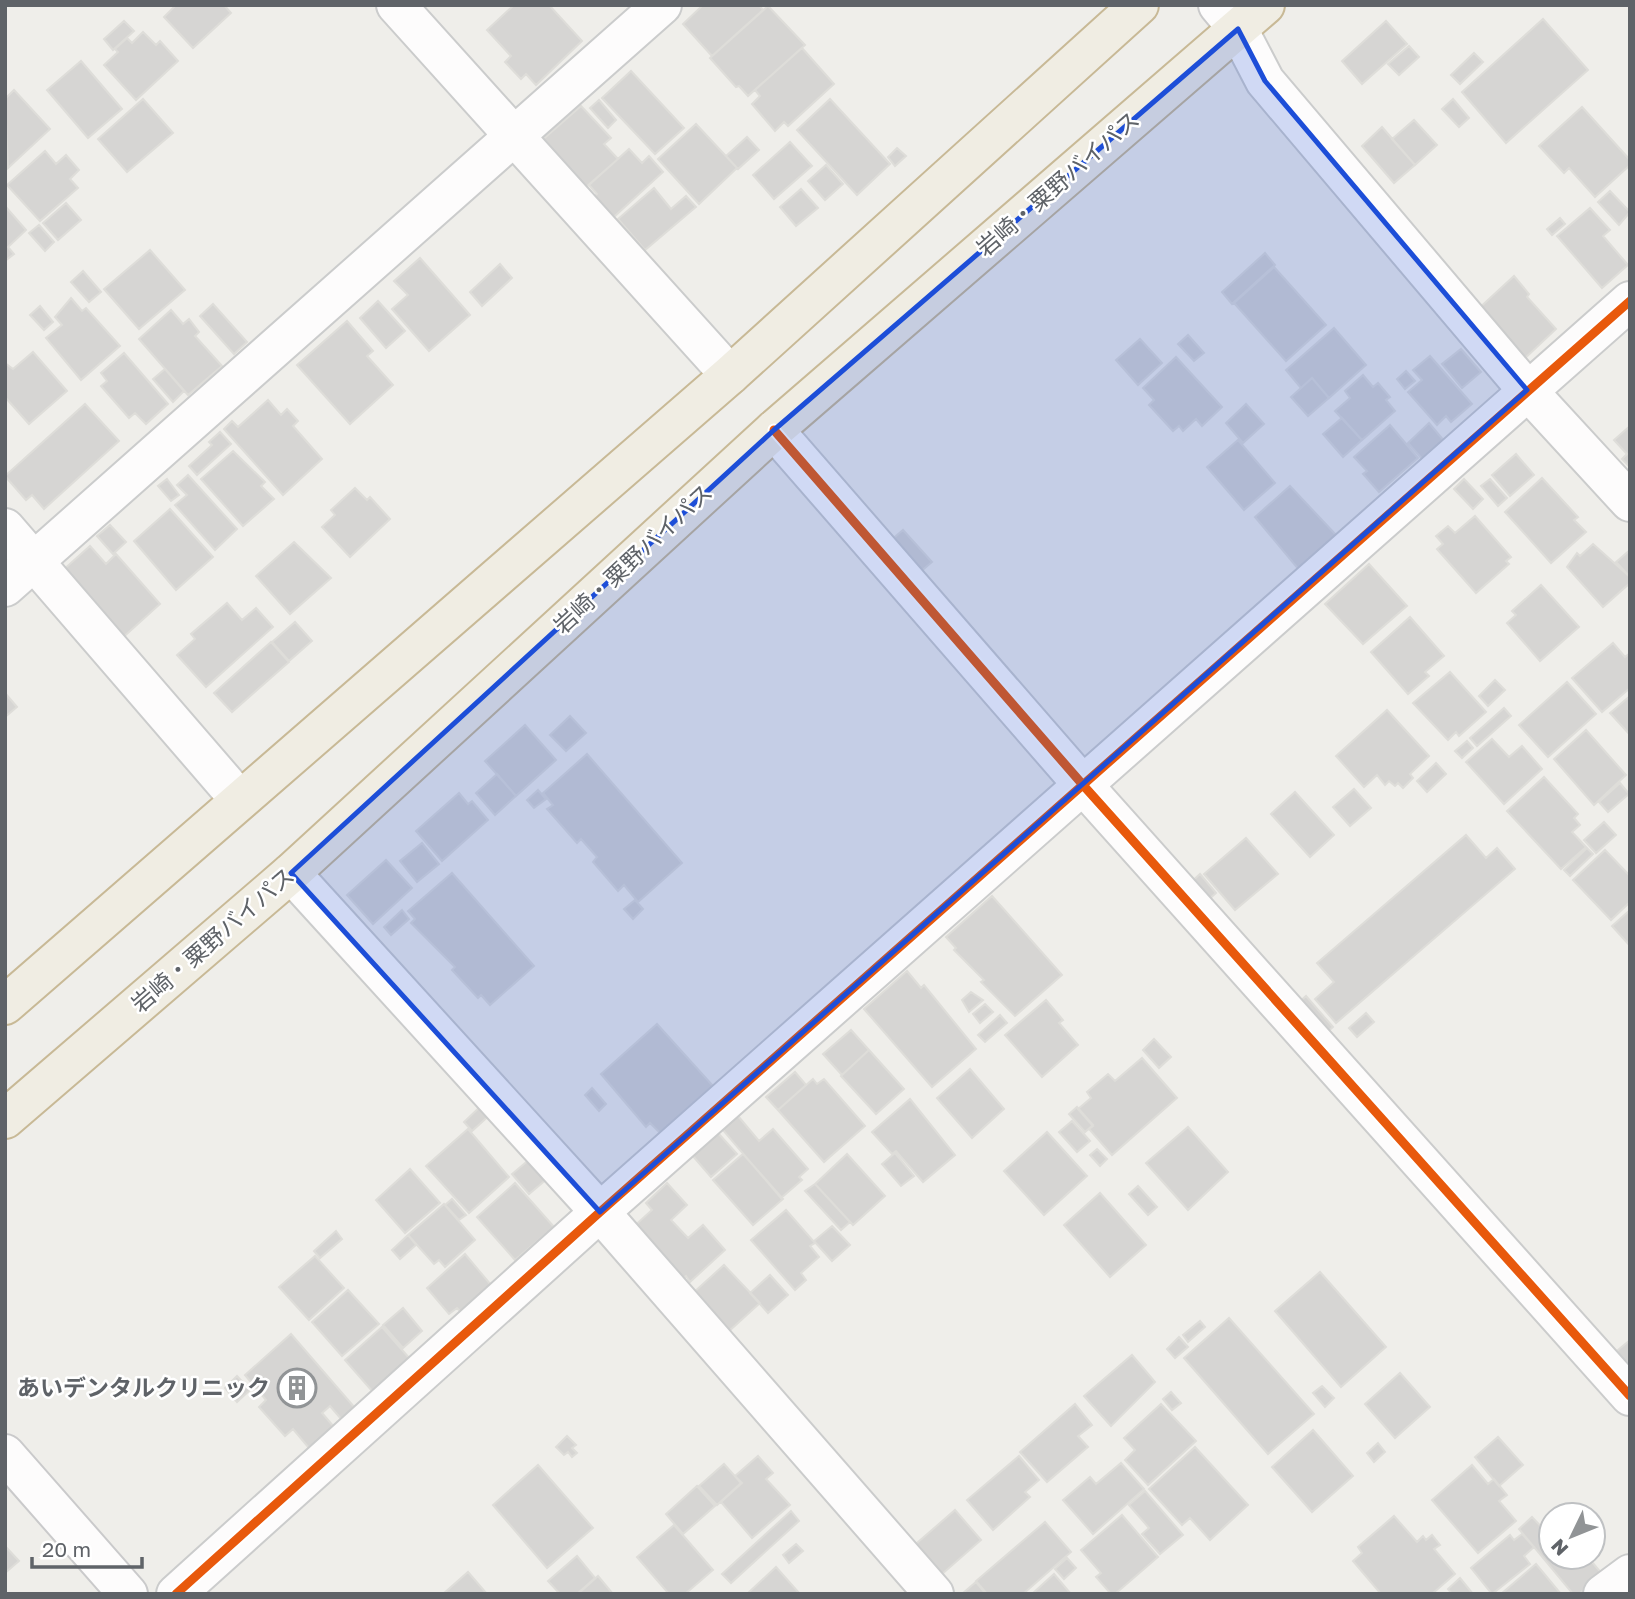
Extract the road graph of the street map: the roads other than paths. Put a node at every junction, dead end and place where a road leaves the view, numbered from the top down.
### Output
1 (396, 5) edge
2 (662, 5) edge
3 (1139, 5) edge
4 (1240, 13) edge
5 (515, 137) junction
6 (1630, 301) edge
7 (730, 375) junction
8 (1527, 390) junction
9 (774, 430) junction
10 (1630, 502) edge
11 (5, 528) edge
12 (35, 561) junction
13 (5, 587) edge
14 (1083, 785) junction
15 (240, 800) junction
16 (291, 873) junction
17 (5, 1005) edge
18 (5, 1119) edge
19 (600, 1212) junction
20 (1630, 1396) edge
21 (5, 1454) edge
22 (1630, 1574) edge
23 (128, 1594) edge
24 (176, 1594) edge
25 (934, 1594) edge
26 (1603, 1594) edge

1 - 5 street
2 - 5 street
3 - 7 highway
4 - 8 street
4 - 9 highway, 岩崎・粟野バイパス
5 - 7 street
5 - 12 street
6 - 8 street
7 - 15 highway
8 - 10 street
8 - 14 street
9 - 14 street
9 - 16 highway, 岩崎・粟野バイパス
11 - 12 street
12 - 13 street
12 - 15 street
14 - 19 street
14 - 20 street
15 - 17 highway
16 - 18 highway, 岩崎・粟野バイパス
16 - 19 street
19 - 24 street
19 - 25 street
21 - 23 street
22 - 26 street

